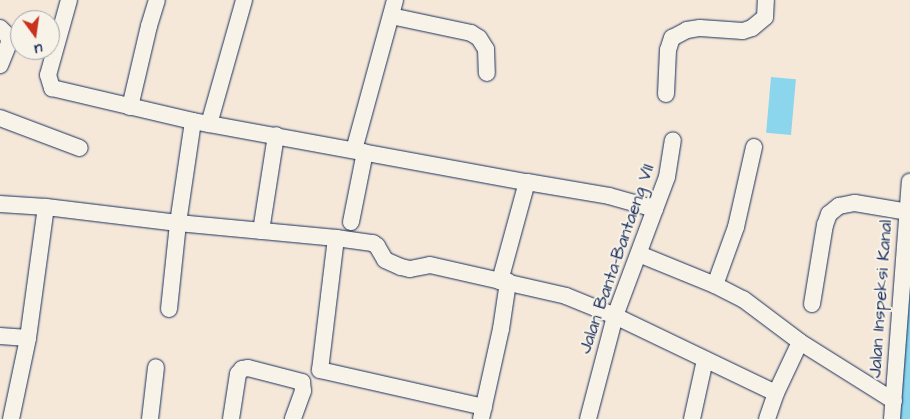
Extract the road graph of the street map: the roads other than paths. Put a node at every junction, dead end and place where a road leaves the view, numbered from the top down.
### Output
1 (69, 0) edge
2 (157, 0) edge
3 (244, 0) edge
4 (395, 0) edge
5 (766, 0) edge
6 (390, 16) junction
7 (0, 28) edge
8 (0, 65) edge
9 (487, 73) dead end
10 (666, 94) dead end
11 (130, 107) junction
12 (0, 118) edge
13 (193, 121) junction
14 (209, 124) junction
15 (276, 135) junction
16 (673, 140) dead end
17 (754, 147) dead end
18 (80, 148) dead end
19 (359, 151) junction
20 (527, 182) junction
21 (910, 182) edge
22 (0, 204) edge
23 (46, 207) junction
24 (656, 209) junction
25 (908, 212) junction
26 (351, 222) dead end
27 (178, 224) junction
28 (260, 231) junction
29 (336, 238) junction
30 (640, 254) junction
31 (504, 281) junction
32 (715, 285) junction
33 (812, 304) dead end
34 (169, 308) dead end
35 (615, 316) junction
36 (0, 336) edge
37 (28, 338) junction
38 (800, 342) junction
39 (705, 360) junction
40 (156, 367) dead end
41 (776, 393) junction
42 (894, 401) junction
43 (482, 413) edge
44 (11, 419) edge
45 (150, 419) edge
46 (231, 419) edge
47 (293, 419) edge
48 (588, 419) edge
49 (692, 419) edge
50 (767, 419) edge
51 (892, 419) edge

1 - 11 street
2 - 11 street
3 - 14 street
4 - 6 street
5 - 10 street
6 - 9 street
6 - 19 street
7 - 8 street
11 - 13 street
12 - 18 street
13 - 14 street
13 - 27 street
14 - 15 street
15 - 19 street
15 - 28 street
16 - 24 street, Jalan Banta-Bantaeng VII
17 - 32 street
19 - 20 street
19 - 26 street
20 - 24 street
20 - 31 street
21 - 25 street, Jalan Inspeksi Kanal
22 - 23 street
23 - 27 street
23 - 37 street
24 - 30 street, Jalan Banta-Bantaeng VII
25 - 33 street
25 - 42 street, Jalan Inspeksi Kanal
27 - 28 street
27 - 34 street
28 - 29 street
29 - 31 street
29 - 43 street
30 - 32 street
30 - 35 street, Jalan Banta-Bantaeng VII
31 - 35 street
31 - 43 street
32 - 38 street
35 - 39 street
35 - 48 street, Jalan Banta-Bantaeng VII
36 - 37 street
37 - 44 street
38 - 41 street
38 - 42 street
39 - 41 street
39 - 49 street
40 - 45 street
41 - 50 street
42 - 51 street, Jalan Inspeksi Kanal
46 - 47 street

